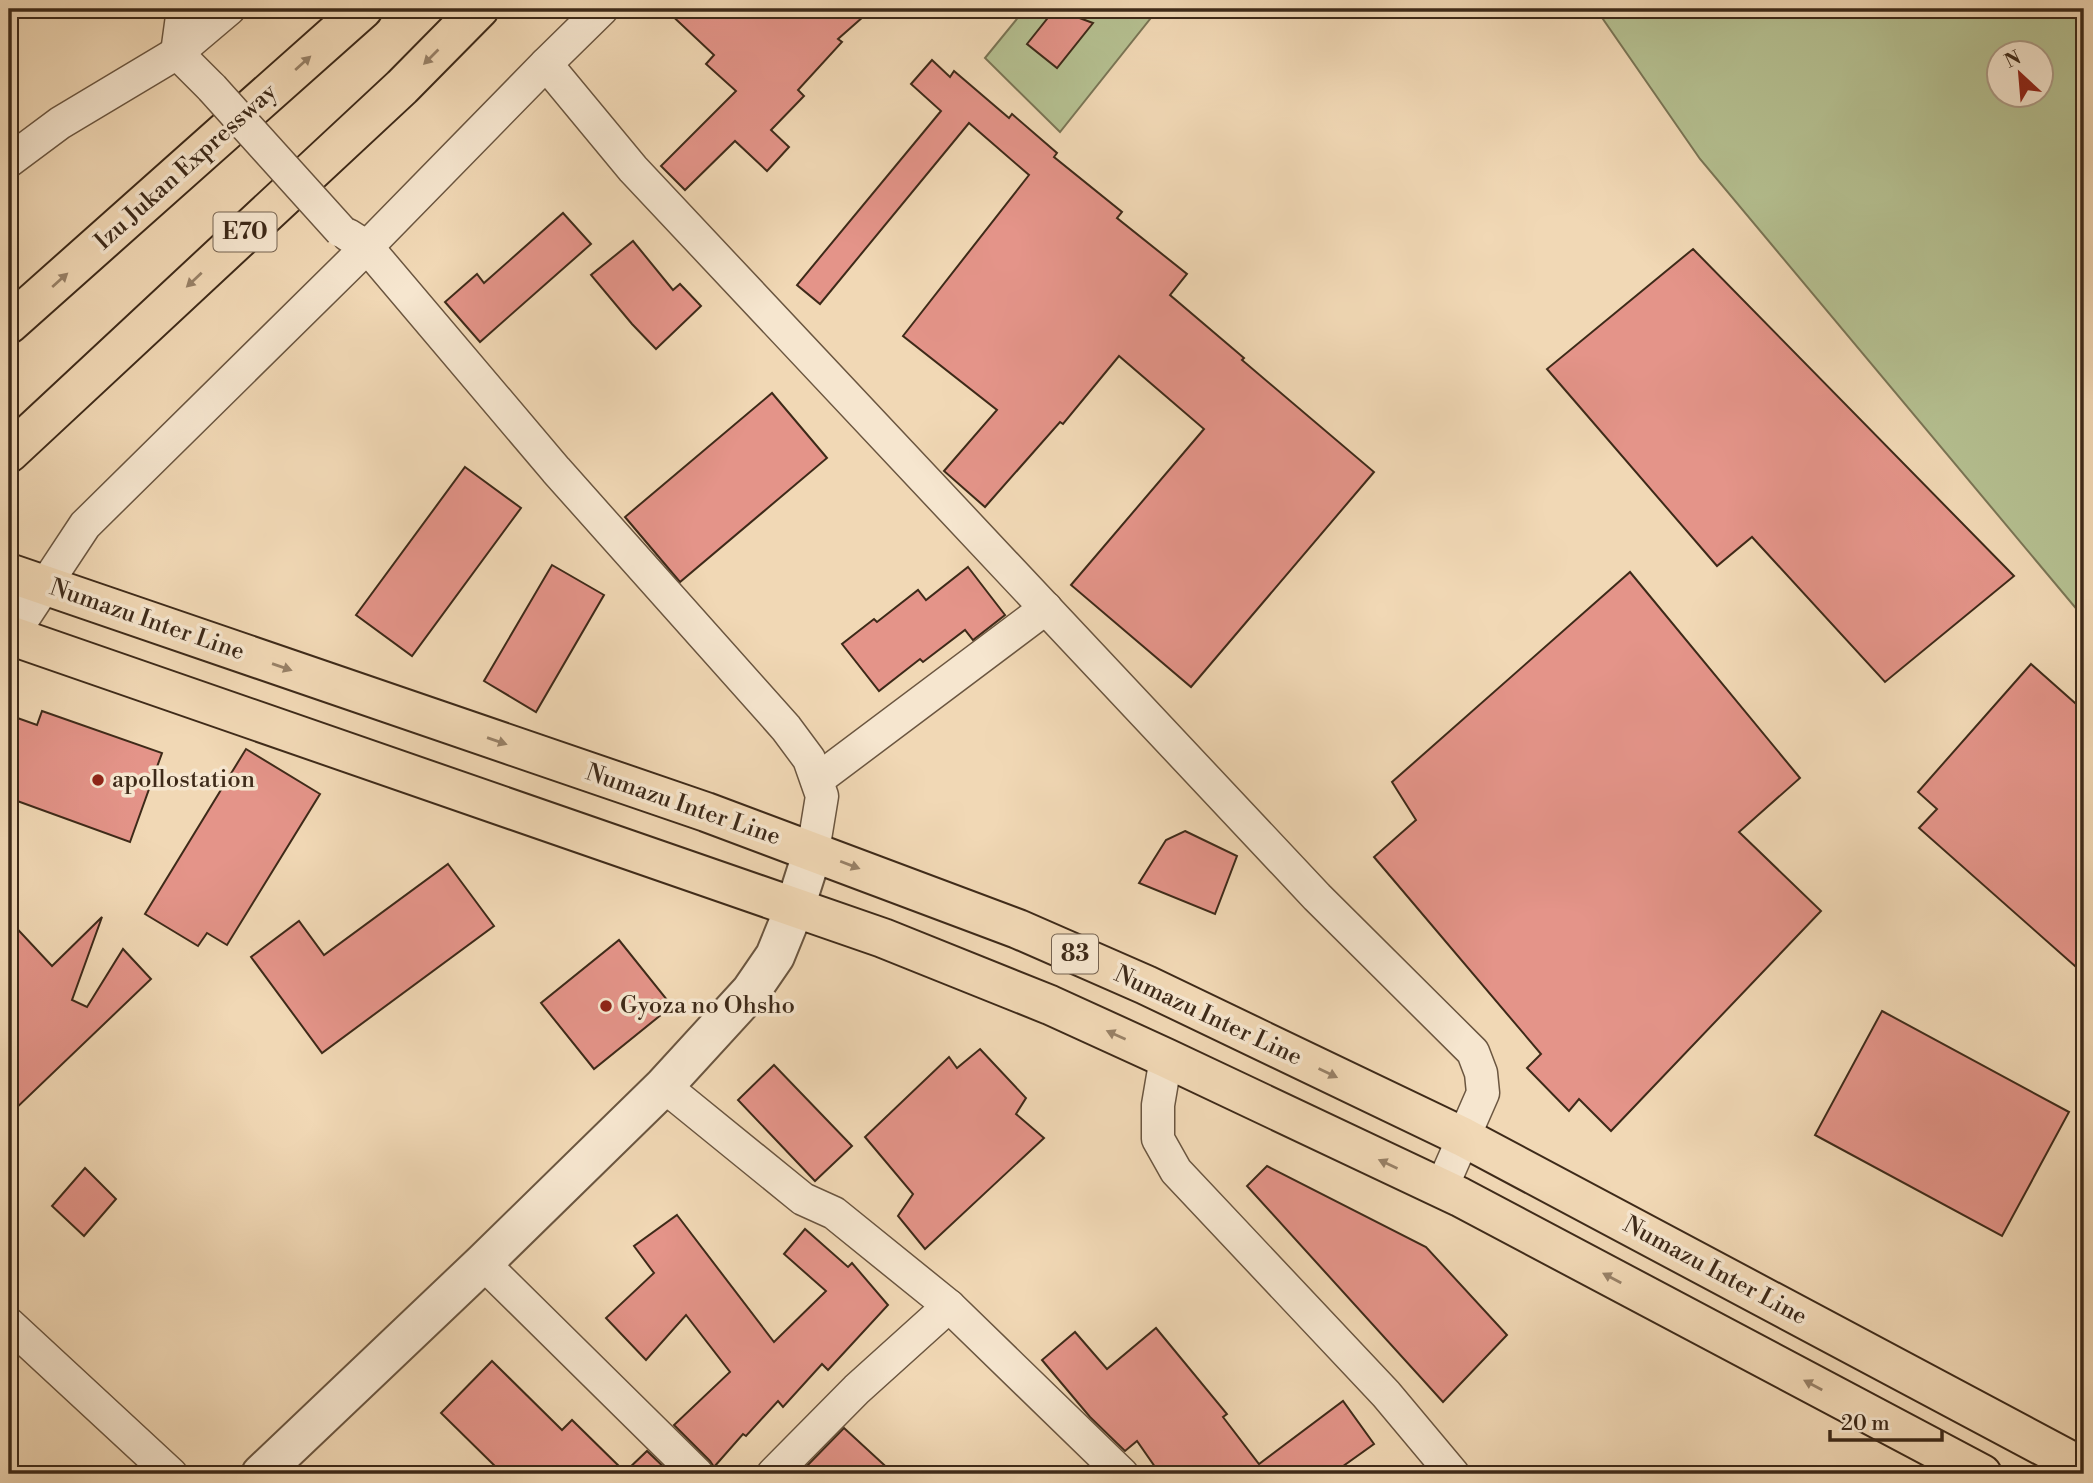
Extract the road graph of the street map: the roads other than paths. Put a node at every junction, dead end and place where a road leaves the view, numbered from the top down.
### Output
1 (183, 9) edge
2 (229, 9) edge
3 (363, 9) edge
4 (479, 9) edge
5 (602, 9) edge
6 (177, 53) junction
7 (546, 64) junction
8 (9, 161) edge
9 (354, 239) junction
10 (9, 324) edge
11 (9, 453) edge
12 (9, 573) edge
13 (45, 586) junction
14 (1046, 608) junction
15 (10, 637) edge
16 (817, 780) junction
17 (813, 850) junction
18 (794, 907) junction
19 (1166, 1058) junction
20 (664, 1086) junction
21 (1463, 1137) junction
22 (1441, 1189) junction
23 (483, 1263) junction
24 (949, 1306) junction
25 (10, 1327) edge
26 (2084, 1468) edge
27 (171, 1474) edge
28 (261, 1474) edge
29 (696, 1474) edge
30 (773, 1474) edge
31 (1122, 1474) edge
32 (1453, 1474) edge
33 (1982, 1474) edge

1 - 6 street
2 - 6 street
10 -> 3 main road, Izu Jukan Expressway
4 -> 11 main road, E70
5 - 7 street
6 - 8 street
6 - 9 street, bridge
7 - 9 street
7 - 14 street
9 - 13 street
9 - 16 street
12 - 13 main road, Numazu Inter Line / 83
13 - 15 street
13 -> 17 main road, Numazu Inter Line / 83
14 - 16 street
14 - 21 street
15 - 18 main road, 83
16 - 17 street
17 - 18 street
17 -> 21 main road, Numazu Inter Line / 83
19 -> 18 main road, 83
18 - 20 street
22 -> 19 main road, 83
19 - 32 street
20 - 23 street
20 - 24 street
21 - 22 street
21 - 26 main road, Numazu Inter Line / 83
33 -> 22 main road, 83
23 - 28 street
23 - 29 street
24 - 30 street
24 - 31 street
25 - 27 street

